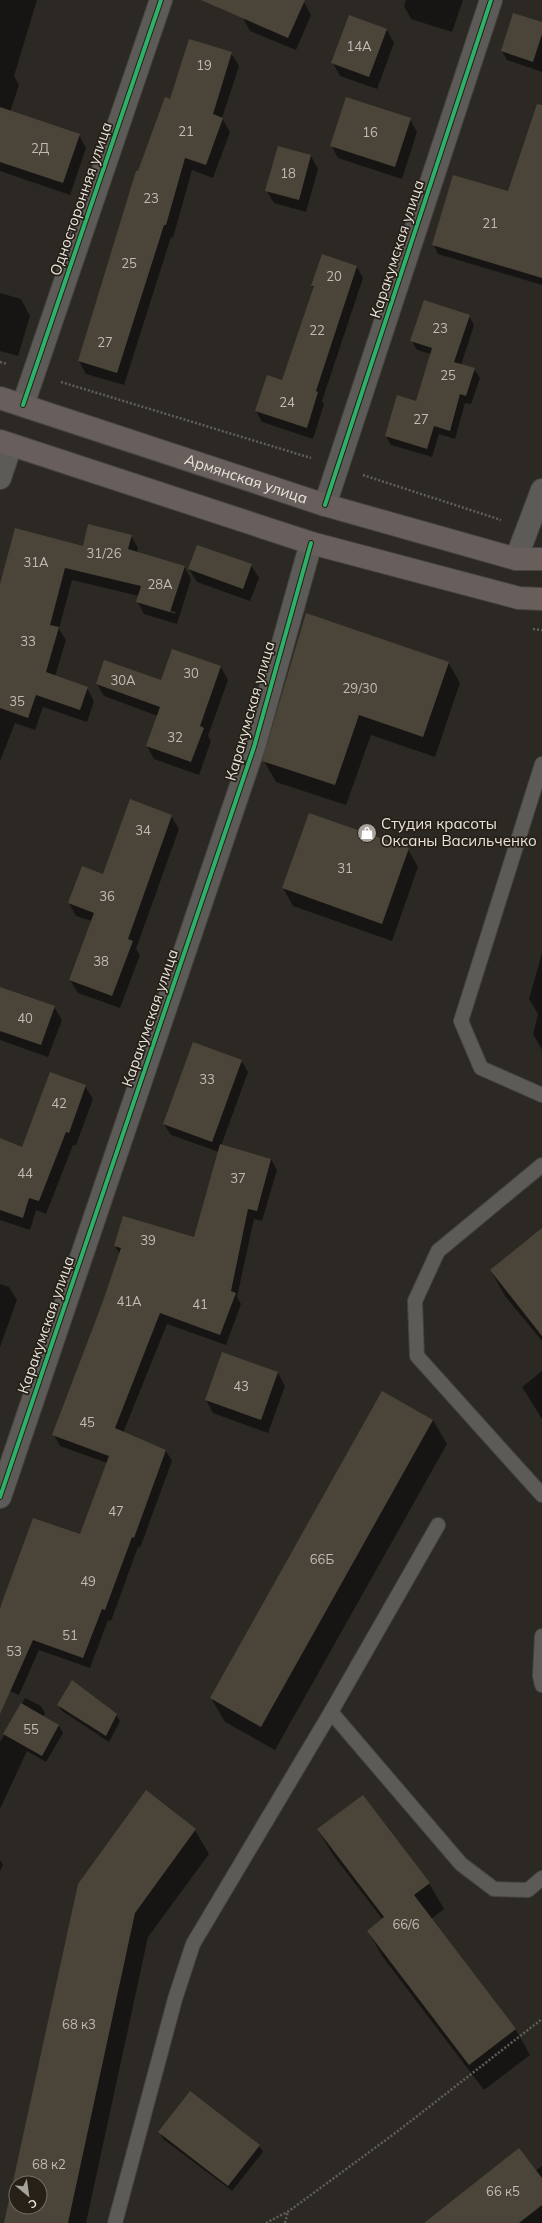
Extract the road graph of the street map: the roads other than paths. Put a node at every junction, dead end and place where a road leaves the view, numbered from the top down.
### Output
1 (161, 0) edge
2 (491, 0) edge
3 (0, 398) edge
4 (23, 405) junction
5 (5, 443) edge
6 (0, 478) edge
7 (542, 490) edge
8 (325, 505) junction
9 (311, 542) junction
10 (516, 559) junction
11 (542, 559) edge
12 (542, 599) edge
13 (542, 764) edge
14 (542, 1095) edge
15 (542, 1165) edge
16 (542, 1495) edge
17 (0, 1498) edge
18 (438, 1525) dead end
19 (542, 1636) edge
20 (542, 1685) edge
21 (331, 1712) junction
22 (542, 1878) edge
23 (116, 2223) edge

1 - 4 street, Односторонняя улица
2 - 8 street, Каракумская улица
3 - 4 main road, Армянская улица
4 - 8 main road, Армянская улица
5 - 6 street
5 - 9 main road
7 - 10 street
8 - 10 main road, Армянская улица
9 - 12 main road
9 - 17 street, Каракумская улица
10 - 11 main road, Армянская улица
13 - 14 lane
15 - 16 lane
18 - 21 lane
19 - 20 lane
21 - 22 lane
21 - 23 lane

